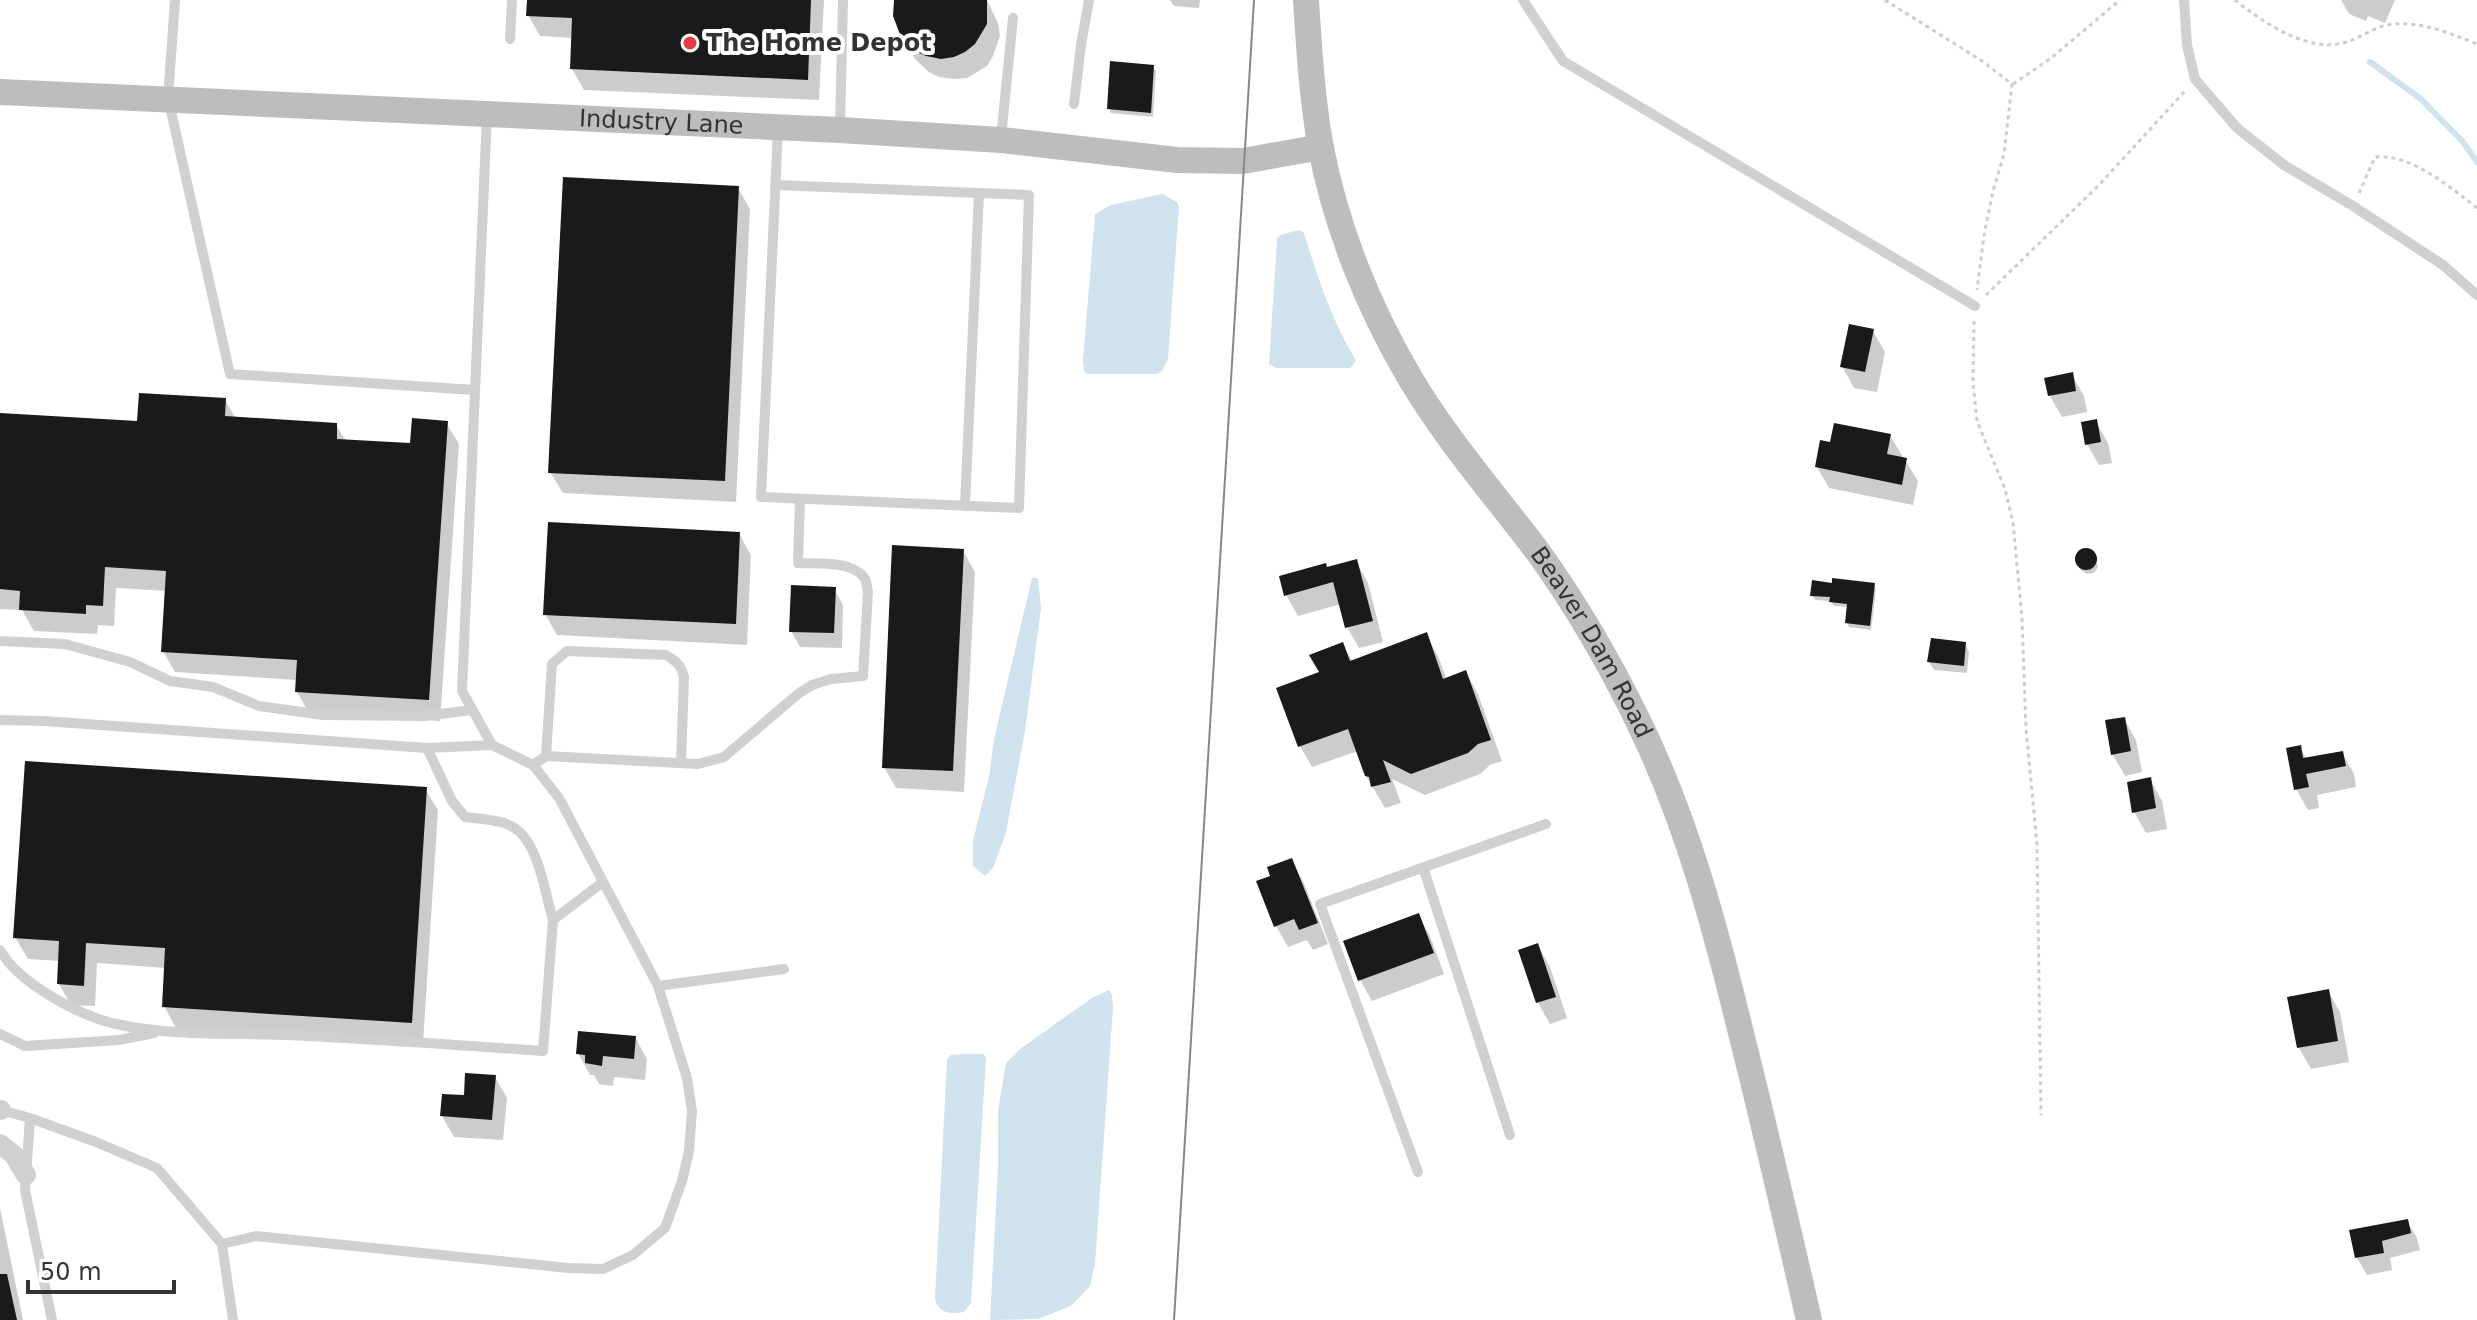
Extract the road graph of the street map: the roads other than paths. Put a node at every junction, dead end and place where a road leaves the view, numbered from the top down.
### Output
1 (175, 0) edge
2 (512, 0) edge
3 (843, 0) edge
4 (1089, 0) edge
5 (1306, 0) edge
6 (1523, 0) edge
7 (2184, 0) edge
8 (1013, 18) dead end
9 (510, 39) dead end
10 (0, 92) edge
11 (168, 98) junction
12 (1074, 104) dead end
13 (487, 113) junction
14 (778, 127) junction
15 (840, 130) junction
16 (1001, 140) junction
17 (1321, 147) junction
18 (775, 185) junction
19 (979, 193) junction
20 (2477, 295) edge
21 (1975, 306) road end
22 (475, 390) junction
23 (800, 499) junction
24 (965, 506) junction
25 (0, 641) edge
26 (472, 710) junction
27 (0, 720) edge
28 (492, 745) junction
29 (427, 748) junction
30 (546, 756) junction
31 (681, 763) junction
32 (533, 765) junction
33 (1546, 824) dead end
34 (1423, 867) junction
35 (603, 882) junction
36 (553, 920) junction
37 (0, 950) edge
38 (784, 969) dead end
39 (658, 986) junction
40 (164, 1030) junction
41 (0, 1034) edge
42 (0, 1110) edge
43 (30, 1118) junction
44 (1510, 1135) dead end
45 (0, 1144) edge
46 (1418, 1172) dead end
47 (26, 1175) junction
48 (222, 1244) junction
49 (52, 1320) edge
50 (233, 1320) edge
51 (1809, 1320) edge

1 - 11 lane
2 - 9 lane
3 - 15 lane
4 - 12 lane
5 - 17 main road, Beaver Dam Road
6 - 21 lane
7 - 20 lane
8 - 16 lane
10 - 11 main road, Industry Lane
11 - 13 main road, Industry Lane
11 - 22 lane
13 - 14 main road, Industry Lane
13 - 22 lane
14 - 15 main road, Industry Lane
14 - 18 lane
15 - 16 main road, Industry Lane
16 - 17 main road, Industry Lane
17 - 51 main road, Beaver Dam Road
18 - 19 lane
18 - 23 lane
19 - 24 lane
19 - 24 lane
22 - 26 lane
23 - 24 lane
23 - 31 lane
25 - 26 lane
26 - 28 lane
27 - 29 lane
28 - 29 lane
28 - 32 lane
29 - 36 lane
30 - 31 lane
30 - 31 lane
30 - 32 lane
32 - 35 lane
33 - 34 lane
34 - 44 lane
34 - 46 lane
35 - 36 lane
35 - 39 lane
36 - 40 lane
37 - 40 lane
38 - 39 lane
39 - 48 lane
40 - 41 lane
42 - 43 lane
43 - 47 lane
43 - 48 lane
45 - 47 street
47 - 49 lane
48 - 50 lane

